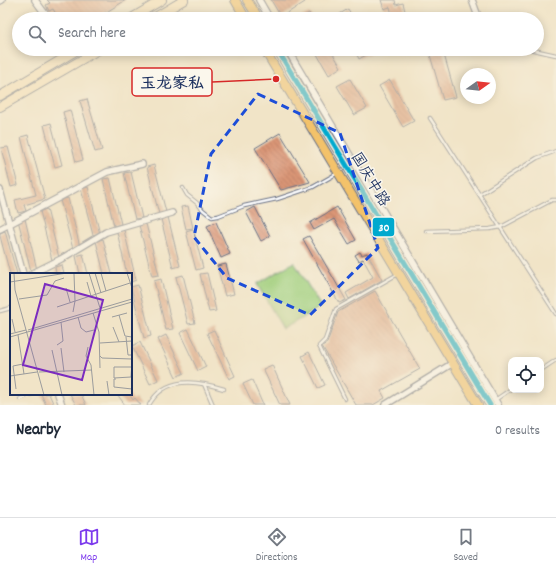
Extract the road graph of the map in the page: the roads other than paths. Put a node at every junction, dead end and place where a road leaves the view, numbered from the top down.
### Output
1 (35, 0) edge
2 (162, 0) edge
3 (184, 0) edge
4 (235, 0) edge
5 (247, 0) edge
6 (260, 0) edge
7 (472, 0) edge
8 (44, 12) edge
9 (142, 12) edge
10 (164, 12) edge
11 (242, 12) edge
12 (255, 12) edge
13 (266, 12) edge
14 (476, 12) edge
15 (544, 52) edge
16 (556, 55) edge
17 (64, 56) edge
18 (88, 56) edge
19 (268, 56) edge
20 (281, 56) edge
21 (291, 56) edge
22 (0, 96) edge
23 (0, 107) edge
24 (430, 118) dead end
25 (556, 151) edge
26 (142, 164) dead end
27 (338, 173) junction
28 (183, 188) dead end
29 (0, 190) edge
30 (480, 194) junction
31 (556, 200) edge
32 (172, 213) dead end
33 (9, 224) junction
34 (501, 227) junction
35 (0, 229) edge
36 (426, 231) dead end
37 (23, 273) edge
38 (33, 273) edge
39 (399, 273) junction
40 (10, 308) edge
41 (0, 311) edge
42 (556, 314) edge
43 (556, 360) edge
44 (453, 363) junction
45 (544, 368) edge
46 (203, 383) junction
47 (224, 389) dead end
48 (508, 391) edge
49 (29, 395) edge
50 (58, 395) edge
51 (20, 398) dead end
52 (345, 399) dead end
53 (494, 403) edge
54 (62, 405) edge
55 (149, 405) edge
56 (213, 405) edge
57 (385, 405) edge
58 (478, 405) edge

1 - 8 street
2 - 9 main road
3 - 10 main road
4 - 11 main road
5 - 12 main road
6 - 13 street
7 - 14 street
15 - 16 lane
17 - 22 main road
18 - 23 main road
19 - 27 main road, 国庆中路
20 - 53 main road, 国庆中路
21 - 53 street
24 - 30 lane
25 - 30 lane
26 - 33 street
27 - 28 lane
27 - 39 main road, 国庆中路
29 - 33 street
30 - 34 lane
31 - 34 lane
32 - 38 street
33 - 35 street
33 - 37 street
34 - 36 lane
34 - 42 lane
39 - 44 main road, 国庆中路
39 - 52 lane
40 - 41 lane
43 - 45 lane
44 - 57 street
44 - 58 main road, 国庆中路
46 - 47 lane
46 - 55 lane
46 - 56 lane
48 - 53 lane
49 - 51 lane
50 - 54 street

